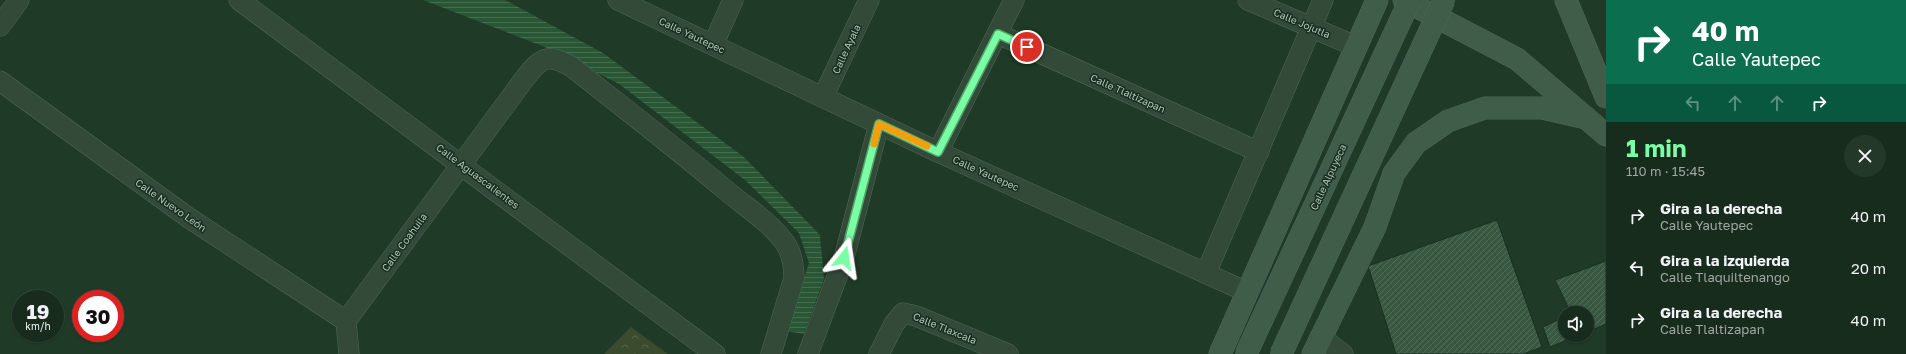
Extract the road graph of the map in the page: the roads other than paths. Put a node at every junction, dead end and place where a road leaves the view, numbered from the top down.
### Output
1 (19, 0) edge
2 (239, 0) edge
3 (618, 0) edge
4 (733, 0) edge
5 (870, 0) edge
6 (1014, 0) edge
7 (1248, 0) edge
8 (1323, 0) edge
9 (1377, 0) edge
10 (1404, 0) edge
11 (1410, 0) edge
12 (1444, 0) edge
13 (1566, 0) edge
14 (0, 26) edge
15 (1312, 27) junction
16 (998, 34) junction
17 (713, 45) junction
18 (1355, 46) junction
19 (0, 81) edge
20 (823, 97) junction
21 (1606, 97) edge
22 (1586, 118) junction
23 (879, 124) junction
24 (1606, 135) edge
25 (938, 152) junction
26 (1259, 152) junction
27 (461, 164) junction
28 (1206, 273) junction
29 (1247, 292) junction
30 (346, 321) junction
31 (1317, 345) edge
32 (348, 354) edge
33 (716, 354) edge
34 (771, 354) edge
35 (808, 354) edge
36 (879, 354) edge
37 (1008, 354) edge
38 (1220, 354) edge
39 (1246, 354) edge
40 (1281, 354) edge
41 (1343, 354) edge

1 - 14 street
2 - 27 street, Calle Aguascalientes
3 - 17 street, Calle Yautepec
4 - 17 street
5 - 20 street, Calle Ayala
6 - 16 street
7 - 15 street, Calle Jojutla
8 - 15 street
9 - 18 main road
10 - 22 main road
11 - 39 main road, Calle Alpuyeca, bridge
12 - 40 main road, bridge
13 - 21 main road
15 - 18 street, Calle Jojutla
15 - 26 street
16 - 25 street
16 - 26 street, Calle Tlaltizapan
17 - 20 street, Calle Yautepec
18 - 29 main road
19 - 30 street, Calle Nuevo León
20 - 23 street, Calle Yautepec
22 - 24 main road
22 - 31 main road
23 - 25 street, Calle Yautepec
23 - 35 street
25 - 28 street, Calle Yautepec
26 - 28 street
27 - 30 street, Calle Coahuila
27 - 33 street, Calle Aguascalientes
27 - 34 street, Calle Coahuila
28 - 29 street, Calle Yautepec
29 - 38 main road
30 - 32 street
31 - 41 street
36 - 37 street, Calle Tlaxcala

